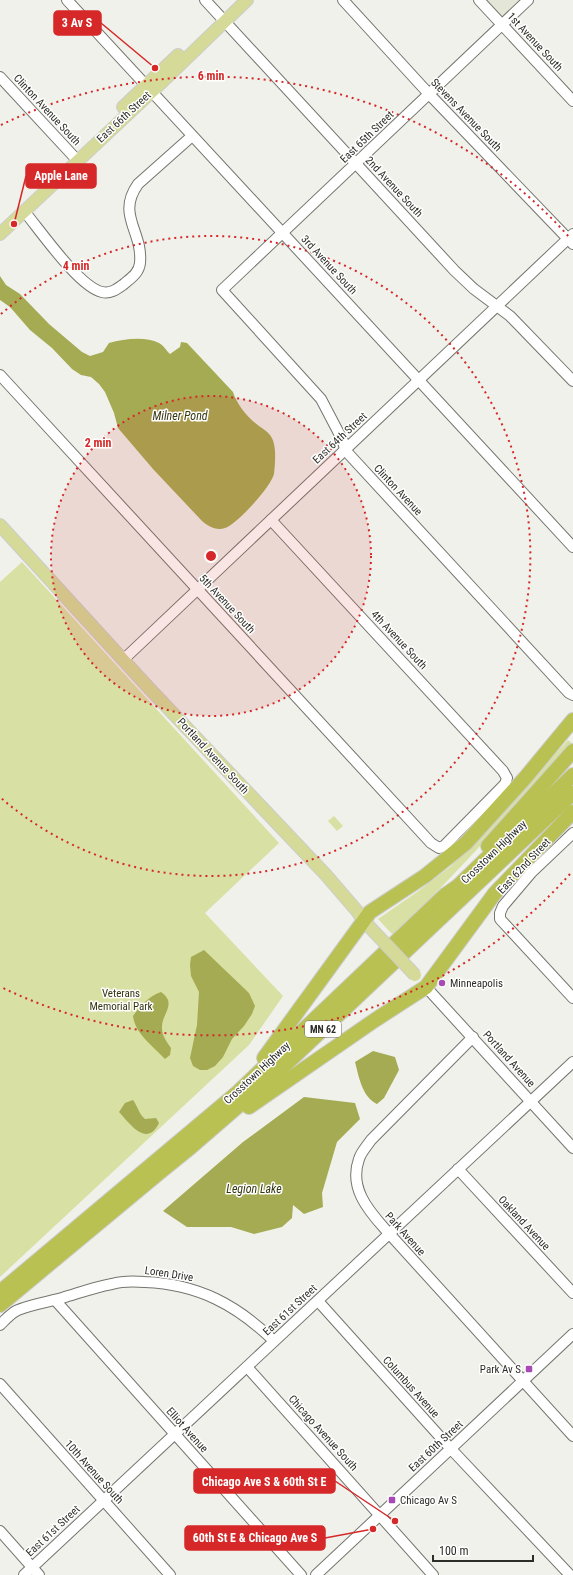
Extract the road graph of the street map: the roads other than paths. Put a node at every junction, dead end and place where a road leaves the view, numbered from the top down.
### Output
1 (67, 0) edge
2 (205, 0) edge
3 (236, 0) edge
4 (247, 0) edge
5 (343, 0) edge
6 (479, 0) edge
7 (528, 0) edge
8 (222, 18) junction
9 (502, 25) junction
10 (0, 77) edge
11 (149, 88) junction
12 (429, 94) junction
13 (573, 101) edge
14 (192, 136) junction
15 (75, 158) junction
16 (356, 164) junction
17 (24, 211) junction
18 (1, 228) edge
19 (283, 233) junction
20 (571, 239) edge
21 (222, 290) joint
22 (497, 305) junction
23 (0, 375) edge
24 (418, 380) junction
25 (573, 382) edge
26 (345, 450) junction
27 (271, 520) junction
28 (0, 525) edge
29 (573, 547) edge
30 (198, 590) junction
31 (123, 660) junction
32 (573, 695) edge
33 (573, 720) edge
34 (573, 730) edge
35 (573, 751) edge
36 (573, 775) edge
37 (525, 778) junction
38 (573, 793) edge
39 (573, 812) edge
40 (571, 839) edge
41 (439, 848) joint
42 (445, 895) junction
43 (364, 921) junction
44 (426, 986) junction
45 (573, 998) edge
46 (473, 1037) junction
47 (573, 1062) edge
48 (238, 1092) junction
49 (531, 1102) junction
50 (191, 1147) junction
51 (573, 1148) edge
52 (458, 1169) junction
53 (389, 1234) junction
54 (0, 1292) edge
55 (573, 1293) edge
56 (55, 1300) junction
57 (318, 1301) junction
58 (0, 1305) edge
59 (0, 1325) edge
60 (573, 1334) edge
61 (274, 1341) junction
62 (247, 1367) junction
63 (522, 1382) junction
64 (0, 1384) edge
65 (174, 1434) junction
66 (573, 1436) edge
67 (451, 1449) junction
68 (103, 1500) junction
69 (380, 1515) junction
70 (0, 1531) edge
71 (32, 1567) junction
72 (24, 1575) edge
73 (39, 1575) edge
74 (170, 1575) edge
75 (301, 1575) edge
76 (316, 1575) edge
77 (433, 1575) edge
78 (570, 1575) edge

1 - 11 street, 3rd Avenue South
2 - 8 street, 2nd Avenue South
3 - 8 main road, East 66th Street
4 - 8 main road, East 66th Street
5 - 12 street, Stevens Avenue South
6 - 9 street, 1st Avenue South
7 - 9 street, East 65th Street
8 - 11 main road, East 66th Street
8 - 16 street, 2nd Avenue South
9 - 12 street, East 65th Street
9 - 13 street, 1st Avenue South
10 - 15 street, Clinton Avenue South
11 - 14 street, 3rd Avenue South
11 - 15 main road, East 66th Street
12 - 16 street, East 65th Street
12 - 20 street, Stevens Avenue South
14 - 17 street
14 - 19 street, 3rd Avenue South
15 - 17 main road, East 66th Street
15 - 18 main road, East 66th Street
16 - 19 street, East 65th Street
16 - 22 street, 2nd Avenue South
17 - 18 main road, East 66th Street
19 - 21 street, East 65th Street
19 - 24 street, 3rd Avenue South
20 - 22 street, East 64th Street
21 - 26 street, Clinton Avenue
22 - 24 street, East 64th Street
22 - 25 street, 2nd Avenue South
23 - 30 street, 5th Avenue South
24 - 26 street, East 64th Street
24 - 29 street, 3rd Avenue South
26 - 27 street, East 64th Street
26 - 32 street, Clinton Avenue
27 - 30 street, East 64th Street
27 - 41 street, 4th Avenue South
28 - 31 main road, Portland Avenue South
30 - 31 street, East 64th Street
30 - 41 street, 5th Avenue South
31 - 43 main road, Portland Avenue South
33 - 37 highway
34 - 37 highway
35 - 42 highway
36 - 42 highway, Crosstown Highway / MN 62
37 - 43 highway
38 - 50 highway, Crosstown Highway / MN 62
39 - 44 highway
40 - 45 street, East 62nd Street
42 - 48 highway, Crosstown Highway / MN 62
43 - 44 main road, Portland Avenue South, bridge
43 - 48 highway
44 - 46 street, Portland Avenue
44 - 50 highway
46 - 49 street, Portland Avenue
46 - 53 street, Park Avenue
47 - 49 street, East 61st Street
48 - 54 highway, Crosstown Highway / MN 62
49 - 51 street, Portland Avenue
49 - 52 street, East 61st Street
50 - 58 highway, Crosstown Highway / MN 62
52 - 53 street, East 61st Street
52 - 55 street, Oakland Avenue
53 - 57 street, East 61st Street
53 - 63 street, Park Avenue
56 - 59 street
56 - 61 street, Loren Drive
56 - 65 street, Elliot Avenue
57 - 61 street, East 61st Street
57 - 67 street, Columbus Avenue
60 - 63 street, East 60th Street
61 - 62 street, East 61st Street
62 - 65 street, East 61st Street
62 - 69 street, Chicago Avenue South
63 - 66 street, Park Avenue
63 - 67 street, East 60th Street
64 - 68 street, 10th Avenue South
65 - 68 street, East 61st Street
65 - 75 street, Elliot Avenue
67 - 69 street, East 60th Street
67 - 78 street, Columbus Avenue
68 - 71 street, East 61st Street
68 - 74 street, 10th Avenue South
69 - 76 street, East 60th Street
69 - 77 street, Chicago Avenue South
70 - 71 street
71 - 72 street, East 61st Street
71 - 73 street

